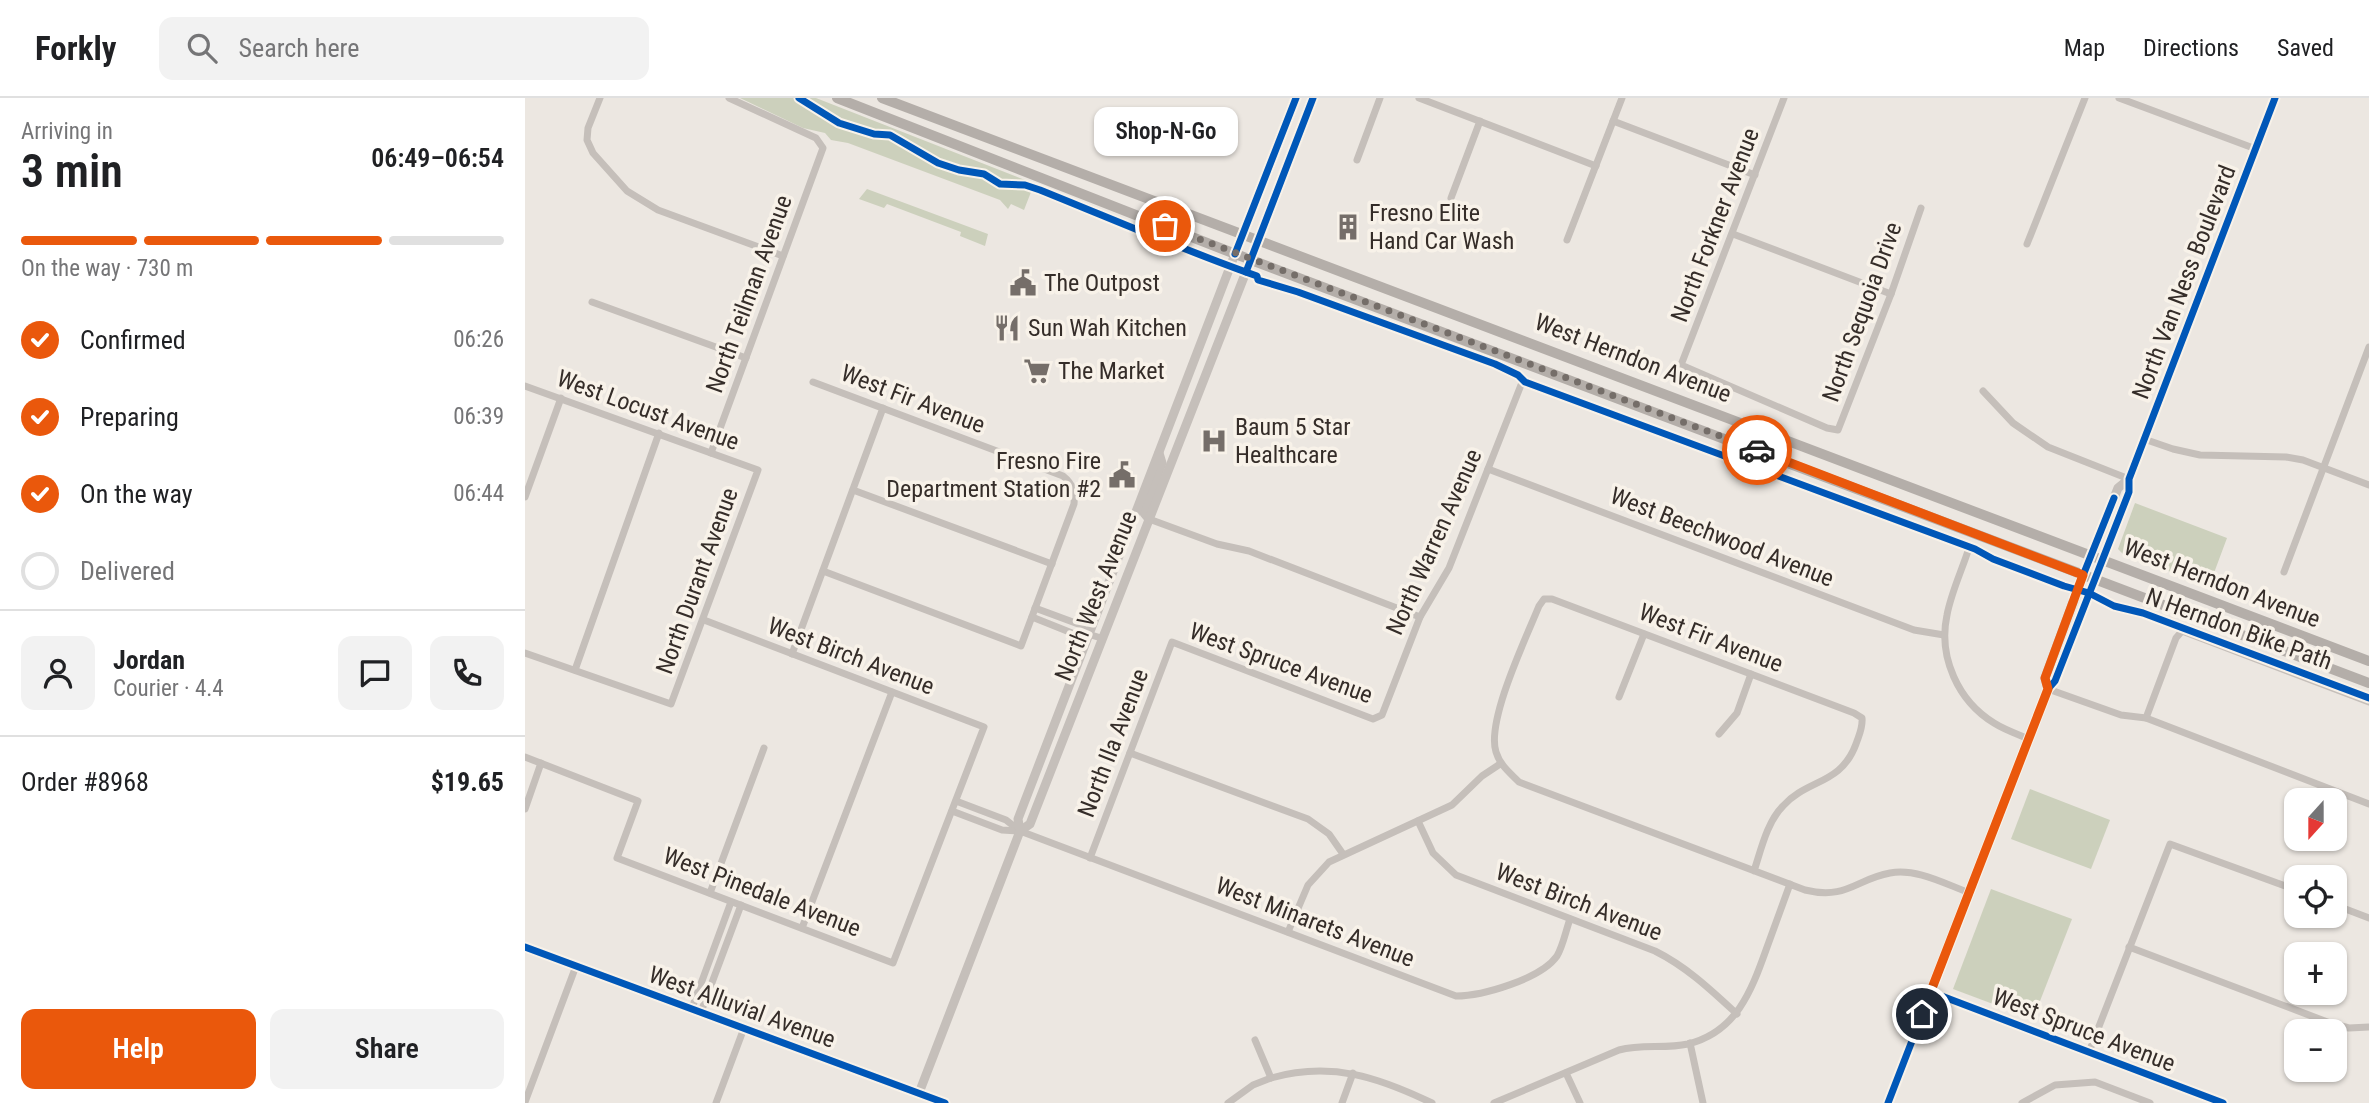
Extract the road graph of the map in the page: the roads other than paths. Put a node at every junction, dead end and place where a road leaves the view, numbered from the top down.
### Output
1 (600, 98) edge
2 (729, 98) edge
3 (837, 98) edge
4 (882, 98) edge
5 (1298, 98) edge
6 (1307, 98) edge
7 (1313, 98) edge
8 (1380, 98) edge
9 (1419, 98) edge
10 (1622, 98) edge
11 (1784, 98) edge
12 (2085, 98) edge
13 (2119, 98) edge
14 (2275, 98) edge
15 (1307, 115) junction
16 (1480, 121) junction
17 (1613, 121) junction
18 (2256, 149) junction
19 (1291, 156) junction
20 (1357, 160) dead end
21 (1596, 166) junction
22 (1755, 175) junction
23 (1451, 198) dead end
24 (1921, 208) dead end
25 (1243, 234) junction
26 (1733, 234) junction
27 (1259, 240) junction
28 (1567, 240) dead end
29 (2027, 244) dead end
30 (1235, 254) junction
31 (783, 256) junction
32 (1251, 259) junction
33 (1891, 294) junction
34 (591, 302) dead end
35 (2369, 347) edge
36 (746, 358) junction
37 (2366, 361) edge
38 (813, 382) dead end
39 (525, 386) edge
40 (1983, 391) dead end
41 (561, 398) junction
42 (883, 408) junction
43 (1838, 430) joint
44 (659, 433) junction
45 (2144, 439) junction
46 (712, 453) junction
47 (1159, 453) junction
48 (2325, 468) junction
49 (1488, 469) junction
50 (758, 470) joint
51 (2129, 479) junction
52 (2369, 485) edge
53 (853, 490) junction
54 (525, 497) edge
55 (1149, 519) junction
56 (2091, 555) junction
57 (2103, 560) junction
58 (1052, 564) junction
59 (823, 571) junction
60 (2284, 572) dead end
61 (2083, 575) junction
62 (2095, 579) junction
63 (1035, 608) junction
64 (1032, 617) junction
65 (1420, 617) junction
66 (704, 620) junction
67 (1088, 634) junction
68 (1644, 634) junction
69 (1944, 635) junction
70 (1101, 638) junction
71 (1171, 642) joint
72 (525, 653) edge
73 (792, 654) junction
74 (2369, 661) edge
75 (575, 670) junction
76 (1751, 674) junction
77 (2369, 683) edge
78 (2048, 689) junction
79 (892, 692) junction
80 (1619, 697) dead end
81 (2369, 702) edge
82 (1378, 718) joint
83 (2146, 718) junction
84 (1719, 734) dead end
85 (2029, 739) junction
86 (764, 748) dead end
87 (1130, 752) junction
88 (525, 757) edge
89 (541, 763) junction
90 (1500, 764) junction
91 (956, 802) junction
92 (2369, 804) edge
93 (525, 809) edge
94 (952, 811) junction
95 (1418, 821) junction
96 (1020, 831) junction
97 (1343, 854) junction
98 (1090, 858) junction
99 (1754, 870) junction
100 (1790, 884) junction
101 (2284, 886) edge
102 (710, 893) junction
103 (1970, 893) junction
104 (731, 902) junction
105 (741, 905) junction
106 (2347, 910) edge
107 (2369, 918) edge
108 (1570, 919) junction
109 (801, 928) junction
110 (1288, 932) junction
111 (525, 947) edge
112 (2129, 947) junction
113 (576, 966) junction
114 (1931, 992) junction
115 (692, 1008) junction
116 (701, 1012) junction
117 (1737, 1014) junction
118 (2369, 1027) edge
119 (744, 1028) junction
120 (1255, 1040) dead end
121 (1690, 1043) junction
122 (2089, 1052) junction
123 (1353, 1073) junction
124 (1566, 1073) junction
125 (1271, 1078) junction
126 (919, 1093) junction
127 (525, 1102) edge
128 (716, 1103) edge
129 (945, 1103) edge
130 (1228, 1103) edge
131 (1342, 1103) edge
132 (1432, 1103) edge
133 (1495, 1103) edge
134 (1580, 1103) edge
135 (1703, 1103) edge
136 (1888, 1103) edge
137 (2022, 1103) edge
138 (2150, 1103) edge
139 (2223, 1103) edge

1 - 31 street
2 - 31 street, North Teilman Avenue
3 - 30 main road, West Herndon Avenue
4 - 25 main road, West Herndon Avenue
5 - 19 main road
5 - 25 main road, North West Avenue
6 - 15 main road
7 - 15 main road, North West Avenue
8 - 20 street
9 - 16 street
10 - 17 street
11 - 22 street, North Forkner Avenue
12 - 29 street
13 - 18 street
14 - 18 street, North Van Ness Boulevard
15 - 19 main road, North West Avenue
16 - 21 street
16 - 23 street
17 - 21 street
17 - 22 street
18 - 45 street, North Van Ness Boulevard
19 - 27 main road, North West Avenue
21 - 28 street
22 - 26 street, North Forkner Avenue
24 - 33 street, North Sequoia Drive
25 - 27 main road, West Herndon Avenue
25 - 30 main road, North West Avenue
26 - 33 street
26 - 43 street, North Forkner Avenue
27 - 32 main road, North West Avenue
27 - 56 main road, West Herndon Avenue
30 - 32 main road, West Herndon Avenue
30 - 47 street, North West Avenue
31 - 36 street, North Teilman Avenue
32 - 55 street, North West Avenue
32 - 61 main road, West Herndon Avenue
33 - 43 street, North Sequoia Drive
34 - 36 street
35 - 37 street
36 - 46 street, North Teilman Avenue
37 - 48 street
38 - 42 street, West Fir Avenue
39 - 41 street, West Locust Avenue
40 - 51 street
41 - 44 street, West Locust Avenue
41 - 54 street
42 - 53 street
42 - 58 street, West Fir Avenue
44 - 46 street, West Locust Avenue
44 - 75 street
45 - 48 street
45 - 51 street, North Van Ness Boulevard
46 - 50 street, West Locust Avenue
47 - 55 street
47 - 67 street, North West Avenue
48 - 52 street
48 - 60 street
49 - 65 street, North Warren Avenue
49 - 69 street, West Beechwood Avenue
49 - 69 street, North Warren Avenue
50 - 66 street, North Durant Avenue
51 - 56 street, North Van Ness Boulevard
51 - 57 street, North Van Ness Boulevard
53 - 58 street
53 - 59 street
55 - 65 street
55 - 70 street, North West Avenue
56 - 57 main road, West Herndon Avenue
56 - 61 street, North Van Ness Boulevard
57 - 62 street, North Van Ness Boulevard
57 - 74 main road, West Herndon Avenue
58 - 63 street
59 - 64 street
59 - 73 street
61 - 62 main road, West Herndon Avenue
61 - 78 street, North Van Ness Boulevard
62 - 77 main road, West Herndon Avenue
62 - 78 street, North Van Ness Boulevard
63 - 64 street
63 - 67 street
64 - 67 street
65 - 82 street, North Warren Avenue
66 - 73 street, West Birch Avenue
66 - 75 street, North Durant Avenue
67 - 70 street
67 - 96 street, North West Avenue
68 - 76 street, West Fir Avenue
68 - 80 street
68 - 90 street, West Fir Avenue
69 - 85 street
70 - 96 street, North West Avenue
71 - 82 street, West Spruce Avenue
71 - 87 street, North Ila Avenue
72 - 75 street
73 - 79 street, West Birch Avenue
76 - 84 street
76 - 99 street, West Fir Avenue
78 - 83 street
78 - 85 street, North Van Ness Boulevard
79 - 91 street, West Birch Avenue
79 - 109 street
81 - 83 street
83 - 92 street
85 - 103 street, North Van Ness Boulevard
86 - 102 street
87 - 97 street
87 - 98 street, North Ila Avenue
88 - 89 street
89 - 93 street
89 - 102 street, West Pinedale Avenue
90 - 95 street
90 - 99 street
91 - 94 street
91 - 96 street, West Minarets Avenue
94 - 96 street, West Minarets Avenue
94 - 109 street, West Pinedale Avenue
95 - 97 street
95 - 108 street, West Birch Avenue
96 - 98 street, West Minarets Avenue
96 - 126 street, North West Avenue
97 - 110 street
98 - 110 street, West Minarets Avenue
99 - 100 street
100 - 103 street
100 - 117 street
101 - 112 street
102 - 104 street, West Pinedale Avenue
103 - 114 street, North Van Ness Boulevard
104 - 105 street, West Pinedale Avenue
104 - 115 street
105 - 109 street, West Pinedale Avenue
105 - 116 street
106 - 107 street
108 - 110 street, West Minarets Avenue
108 - 117 street, West Birch Avenue
111 - 113 street, West Alluvial Avenue
112 - 118 street
112 - 122 street
113 - 115 street, West Alluvial Avenue
113 - 127 street
114 - 122 street, West Spruce Avenue
114 - 136 street, North Van Ness Boulevard
115 - 116 street, West Alluvial Avenue
116 - 119 street, West Alluvial Avenue
117 - 121 street
119 - 126 street, West Alluvial Avenue
119 - 128 street
120 - 125 street
121 - 124 street
121 - 135 street
122 - 139 street, West Spruce Avenue
123 - 125 street
123 - 131 street
123 - 132 street
124 - 133 street
124 - 134 street
125 - 130 street
126 - 129 street, West Alluvial Avenue
137 - 138 street

